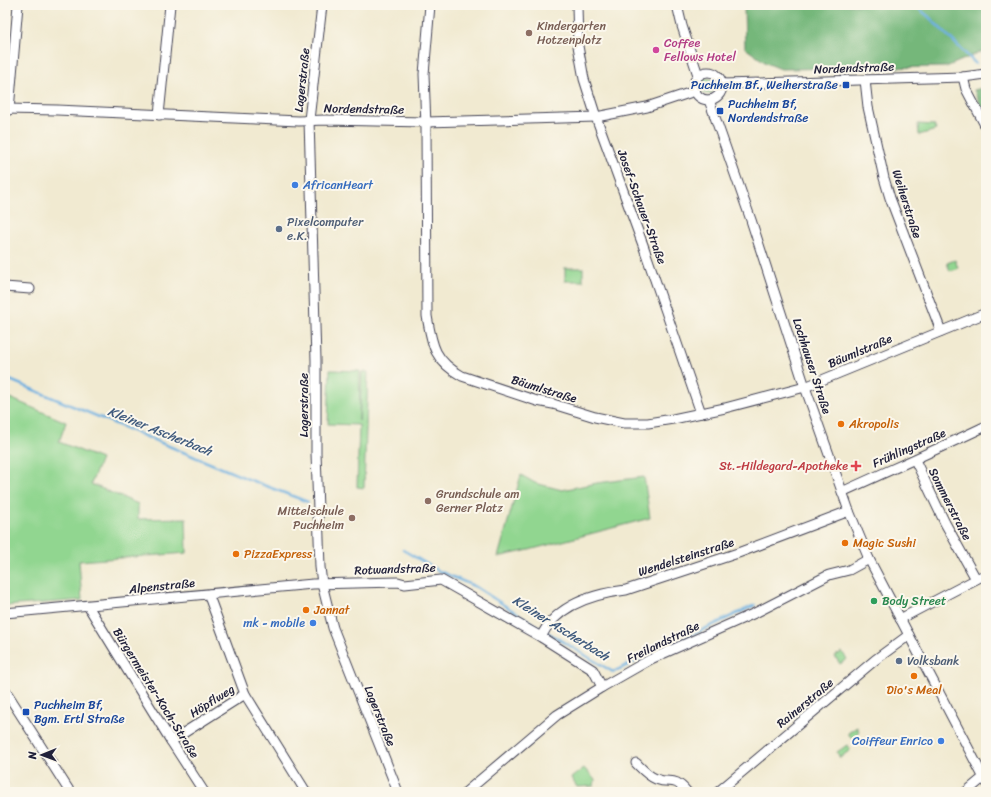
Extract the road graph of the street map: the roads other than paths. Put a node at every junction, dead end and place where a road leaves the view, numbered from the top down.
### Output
1 (18, 5) edge
2 (170, 5) edge
3 (322, 5) edge
4 (430, 5) edge
5 (577, 5) edge
6 (677, 5) edge
7 (986, 74) edge
8 (698, 75) junction
9 (963, 77) junction
10 (865, 80) junction
11 (722, 84) junction
12 (695, 92) junction
13 (709, 100) junction
14 (7, 110) edge
15 (159, 115) junction
16 (596, 117) junction
17 (309, 120) junction
18 (426, 122) junction
19 (986, 127) edge
20 (5, 287) edge
21 (30, 289) dead end
22 (986, 313) edge
23 (941, 331) junction
24 (805, 387) junction
25 (701, 413) junction
26 (986, 426) edge
27 (915, 460) junction
28 (842, 492) junction
29 (849, 511) junction
30 (870, 559) junction
31 (986, 574) edge
32 (976, 579) junction
33 (322, 584) junction
34 (210, 594) junction
35 (88, 606) junction
36 (5, 613) edge
37 (900, 619) junction
38 (544, 631) junction
39 (909, 635) junction
40 (602, 687) junction
41 (5, 690) edge
42 (245, 694) junction
43 (171, 741) junction
44 (636, 763) dead end
45 (985, 780) edge
46 (70, 792) edge
47 (204, 792) edge
48 (306, 792) edge
49 (398, 792) edge
50 (466, 792) edge
51 (686, 792) edge
52 (718, 792) edge
53 (966, 792) edge

1 - 14 street
2 - 15 street
3 - 17 street, Lagerstraße
4 - 18 street, Bäumlstraße
5 - 16 street, Josef-Schauer-Straße
6 - 8 street
7 - 9 street, Nordendstraße
8 - 11 street
8 - 12 street
9 - 10 street, Nordendstraße
9 - 19 street
10 - 11 street, Nordendstraße
10 - 23 street, Weiherstraße
11 - 13 street
12 - 13 street
12 - 16 street, Nordendstraße
13 - 24 street, Lochhauser Straße
14 - 15 street, Nordendstraße
15 - 17 street, Nordendstraße
16 - 18 street, Nordendstraße
16 - 25 street, Josef-Schauer-Straße
17 - 18 street, Nordendstraße
17 - 33 street, Lagerstraße
18 - 25 street, Bäumlstraße
20 - 21 street
22 - 23 street, Bäumlstraße
23 - 24 street, Bäumlstraße
24 - 25 street, Bäumlstraße
24 - 28 street, Lochhauser Straße
26 - 27 street, Frühlingstraße
27 - 28 street, Frühlingstraße
27 - 32 street, Sommerstraße
28 - 29 street, Lochhauser Straße
29 - 30 street, Lochhauser Straße
29 - 38 street, Wendelsteinstraße
30 - 37 street, Lochhauser Straße
30 - 40 street, Freilandstraße
31 - 32 street
32 - 37 street
33 - 34 street, Alpenstraße
33 - 38 street, Rotwandstraße
33 - 49 street, Lagerstraße
34 - 35 street, Alpenstraße
34 - 42 street
35 - 36 street, Alpenstraße
35 - 43 street, Bürgermeister-Koch-Straße
37 - 39 street, Lochhauser Straße
38 - 40 street, Rotwandstraße
39 - 45 street, Lochhauser Straße
39 - 52 street, Rainerstraße
40 - 50 street, Freilandstraße
41 - 46 street
42 - 43 street, Höpflweg
42 - 48 street
43 - 47 street, Bürgermeister-Koch-Straße
44 - 51 street
45 - 53 street

